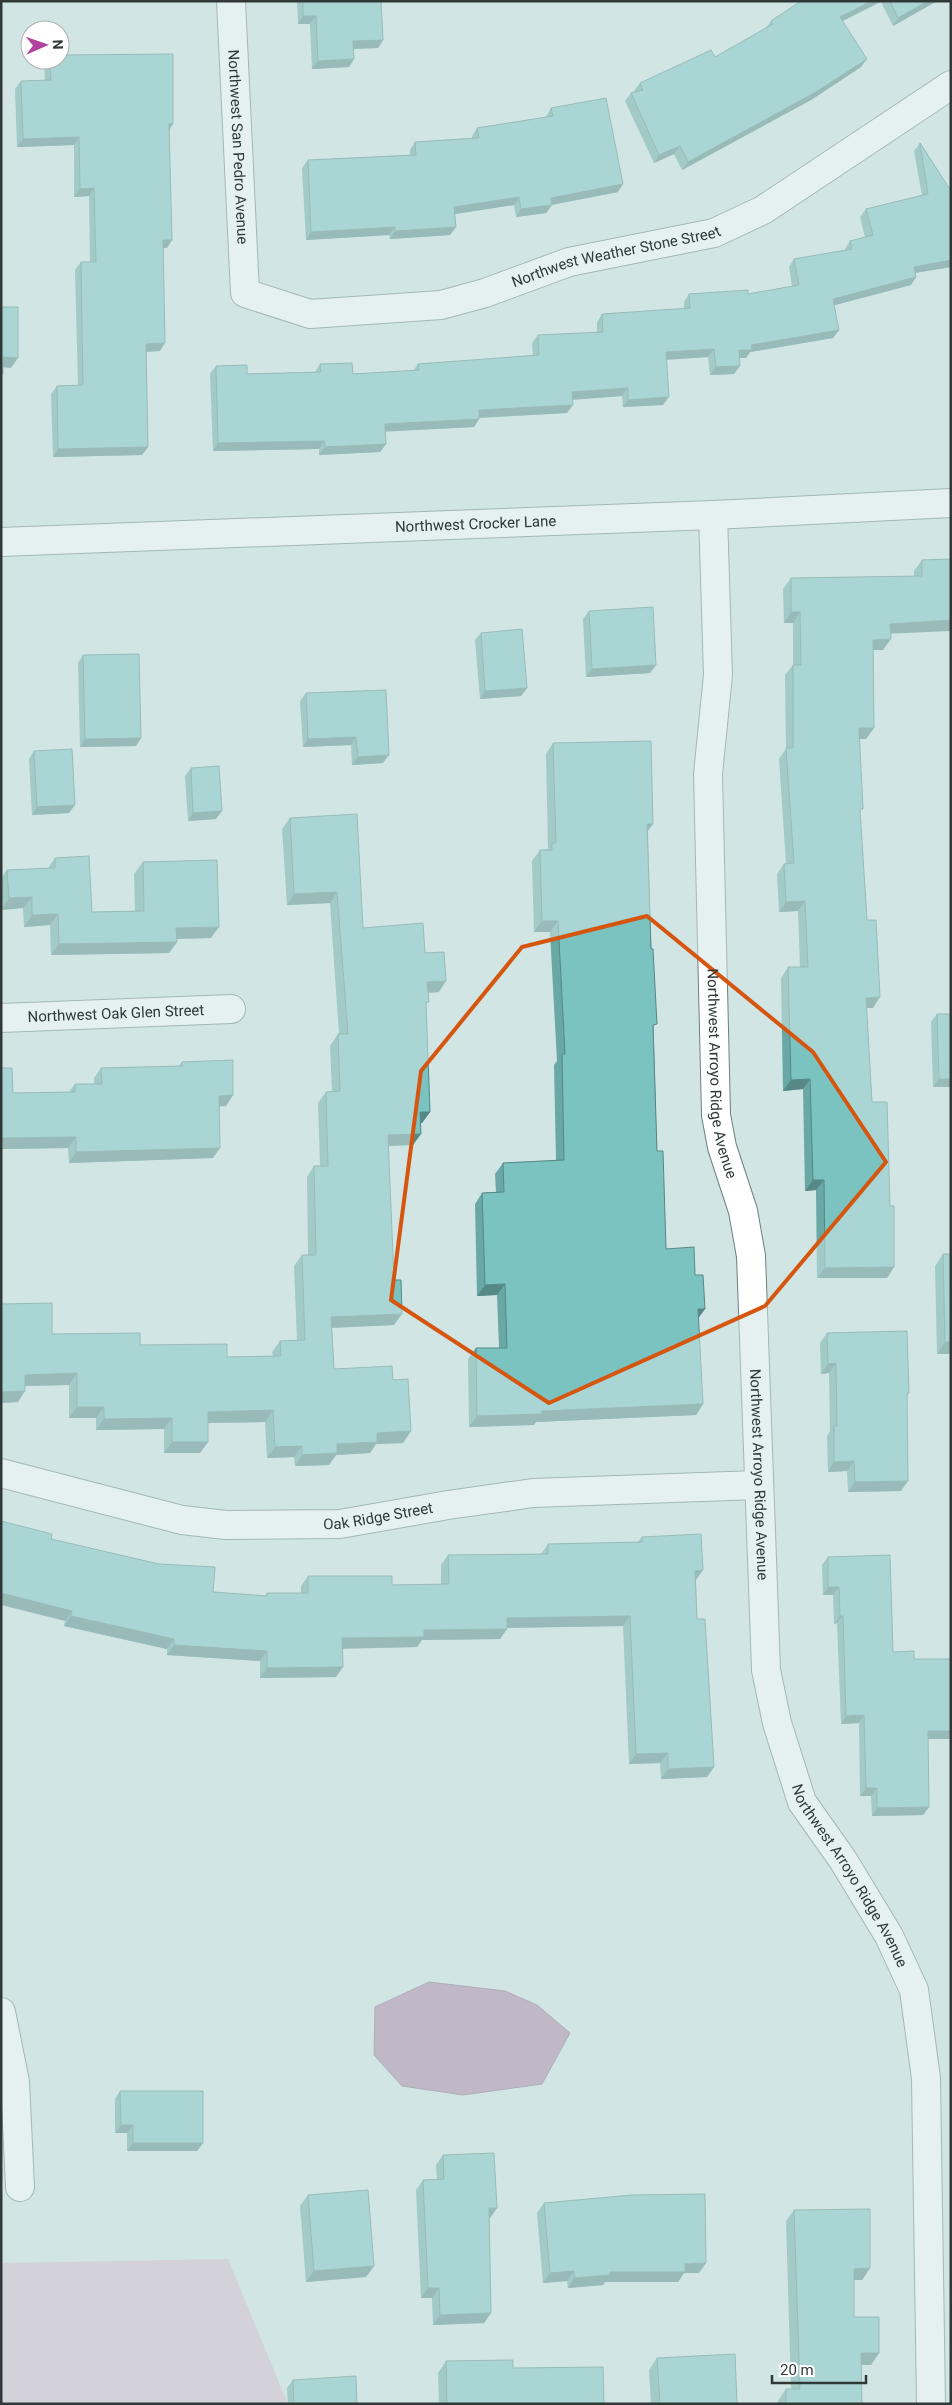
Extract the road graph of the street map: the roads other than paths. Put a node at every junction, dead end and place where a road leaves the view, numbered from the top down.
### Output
1 (231, 1) edge
2 (951, 85) edge
3 (245, 294) joint
4 (951, 503) edge
5 (713, 515) junction
6 (1, 542) edge
7 (231, 1009) dead end
8 (1, 1018) edge
9 (1, 1473) edge
10 (758, 1485) junction
11 (1, 2012) edge
12 (20, 2187) dead end
13 (931, 2404) edge

1 - 3 street, Northwest San Pedro Avenue
2 - 3 street, Northwest Weather Stone Street
4 - 5 street, Northwest Crocker Lane
5 - 6 street, Northwest Crocker Lane
5 - 10 street, Northwest Arroyo Ridge Avenue
7 - 8 street, Northwest Oak Glen Street
9 - 10 street, Oak Ridge Street
10 - 13 street, Northwest Arroyo Ridge Avenue
11 - 12 street

